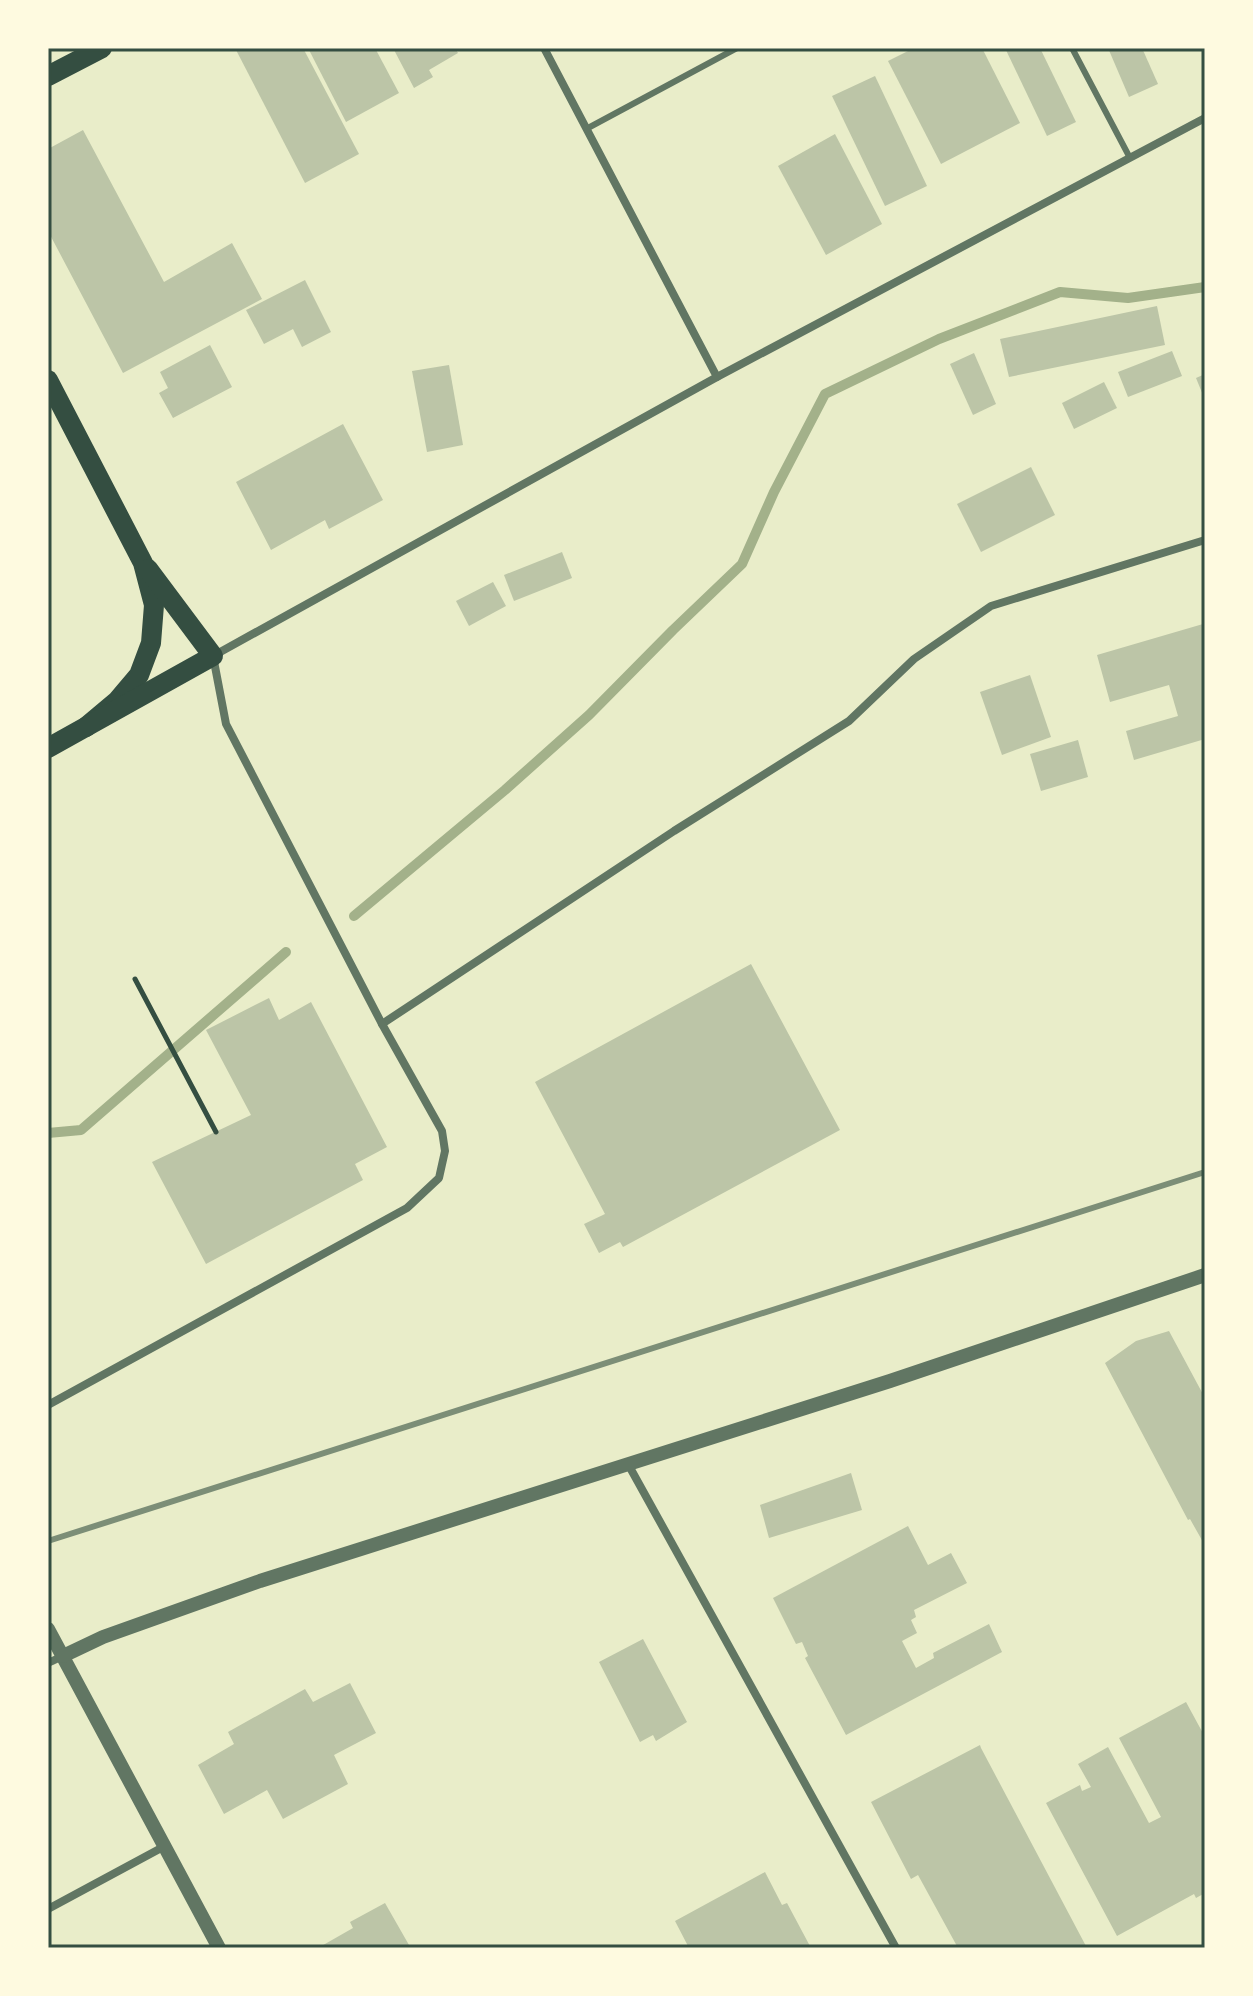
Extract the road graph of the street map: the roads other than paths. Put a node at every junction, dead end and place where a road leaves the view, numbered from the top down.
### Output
1 (102, 48) edge
2 (544, 48) edge
3 (737, 48) edge
4 (1072, 48) edge
5 (48, 76) edge
6 (1205, 118) edge
7 (588, 128) junction
8 (1130, 158) junction
9 (717, 377) junction
10 (48, 380) edge
11 (1205, 540) edge
12 (143, 563) junction
13 (213, 656) junction
14 (86, 727) junction
15 (48, 748) edge
16 (382, 1024) junction
17 (1205, 1275) edge
18 (48, 1405) edge
19 (627, 1463) junction
20 (48, 1629) edge
21 (63, 1656) junction
22 (48, 1663) edge
23 (165, 1846) junction
24 (48, 1909) edge
25 (219, 1948) edge
26 (896, 1948) edge

1 - 5 main road
2 - 7 street
3 - 7 lane
4 - 8 lane
6 - 8 street
7 - 9 street
8 - 9 street
9 - 13 street
10 - 12 main road
11 - 16 street
12 - 13 main road
12 - 14 main road
13 - 14 main road
13 - 16 street
14 - 15 main road
16 - 18 street
17 - 19 street
19 - 21 street
19 - 26 street
20 - 21 street
21 - 22 street
21 - 23 street
23 - 24 street
23 - 25 street

